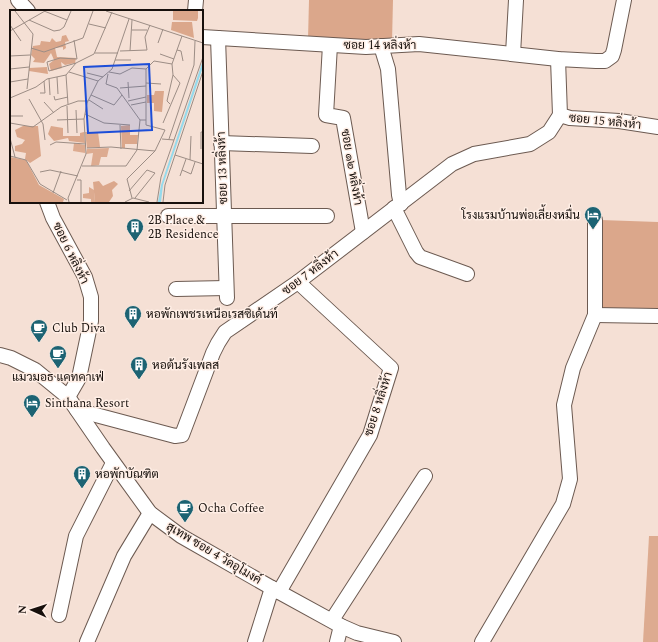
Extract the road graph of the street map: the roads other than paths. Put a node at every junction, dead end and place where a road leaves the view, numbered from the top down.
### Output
1 (18, 0) edge
2 (196, 0) edge
3 (516, 0) edge
4 (624, 0) edge
5 (27, 10) edge
6 (195, 10) edge
7 (203, 37) edge
8 (218, 38) junction
9 (330, 45) junction
10 (382, 46) junction
11 (513, 54) junction
12 (558, 59) junction
13 (560, 115) junction
14 (658, 127) edge
15 (221, 143) junction
16 (312, 146) dead end
17 (47, 203) edge
18 (398, 206) junction
19 (168, 216) dead end
20 (224, 216) junction
21 (327, 216) dead end
22 (595, 220) dead end
23 (363, 232) junction
24 (467, 274) dead end
25 (298, 282) junction
26 (176, 289) dead end
27 (595, 315) junction
28 (658, 316) edge
29 (0, 354) edge
30 (68, 397) junction
31 (77, 410) junction
32 (113, 463) junction
33 (425, 476) dead end
34 (150, 513) junction
35 (276, 590) junction
36 (59, 615) dead end
37 (337, 623) junction
38 (87, 642) edge
39 (255, 642) edge
40 (337, 642) edge
41 (394, 642) edge
42 (482, 642) edge

1 - 5 street
2 - 6 street
3 - 11 street
4 - 12 street, ซอย 14 หลิ่งห้า
7 - 8 street, ซอย 14 หลิ่งห้า
8 - 9 street, ซอย 14 หลิ่งห้า
8 - 15 street, ซอย 13 หลิ่งห้า
9 - 10 street, ซอย 14 หลิ่งห้า
9 - 23 street, ซอย ๑๒ หลิ่งห้า
10 - 11 street, ซอย 14 หลิ่งห้า
10 - 18 street
11 - 12 street, ซอย 14 หลิ่งห้า
12 - 13 street, ซอย 15 หลิ่งห้า
13 - 14 street, ซอย 15 หลิ่งห้า
13 - 18 street, ซอย 7 หลิ่งห้า
15 - 16 street
15 - 20 street, ซอย 13 หลิ่งห้า
17 - 30 street, ซอย 6 หลิ่งห้า
18 - 23 street, ซอย 7 หลิ่งห้า
18 - 24 street
19 - 20 street
20 - 21 street
20 - 26 street, ซอย 13 หลิ่งห้า
22 - 27 street
23 - 25 street, ซอย 7 หลิ่งห้า
25 - 31 street, ซอย 7 หลิ่งห้า
25 - 35 street, ซอย 8 หลิ่งห้า
27 - 28 street
27 - 42 street
29 - 30 street, สุเทพ ซอย 4 วัดอุโมงค์
30 - 31 street, สุเทพ ซอย 4 วัดอุโมงค์
31 - 32 street, สุเทพ ซอย 4 วัดอุโมงค์
32 - 34 street, สุเทพ ซอย 4 วัดอุโมงค์
32 - 36 street
33 - 37 street
34 - 35 street, สุเทพ ซอย 4 วัดอุโมงค์
34 - 38 street
35 - 37 street, สุเทพ ซอย 4 วัดอุโมงค์
35 - 39 street
37 - 40 street
37 - 41 street, สุเทพ ซอย 4 วัดอุโมงค์

